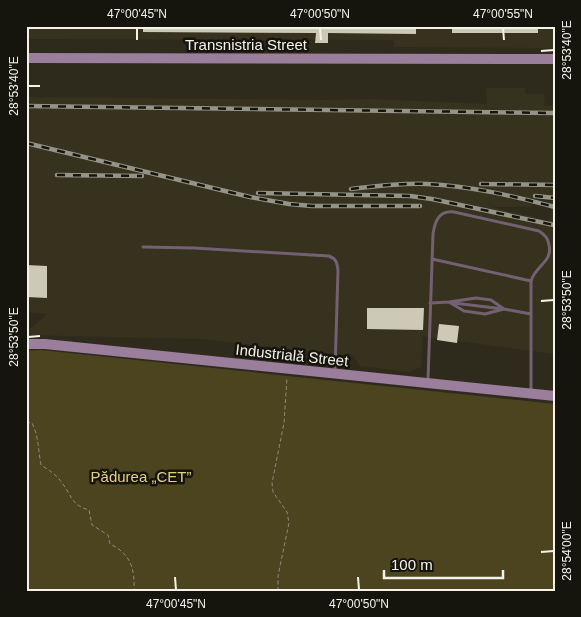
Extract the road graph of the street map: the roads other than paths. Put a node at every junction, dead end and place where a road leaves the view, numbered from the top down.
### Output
1 (26, 58) edge
2 (555, 60) edge
3 (143, 247) dead end
4 (432, 258) junction
5 (531, 281) junction
6 (449, 302) junction
7 (430, 303) junction
8 (504, 309) junction
9 (531, 314) junction
10 (26, 344) edge
11 (335, 374) junction
12 (427, 384) junction
13 (531, 393) junction
14 (555, 396) edge

1 - 2 street, Transnistria Street
3 - 11 lane
4 - 5 lane
4 - 5 lane
4 - 7 lane
5 - 9 lane
6 - 7 lane
6 - 8 lane
6 - 8 lane
6 - 8 lane
7 - 12 lane
8 - 9 lane
9 - 13 lane
10 - 11 street, Industrială Street
11 - 12 street, Industrială Street
12 - 13 street, Industrială Street
13 - 14 street, Industrială Street

